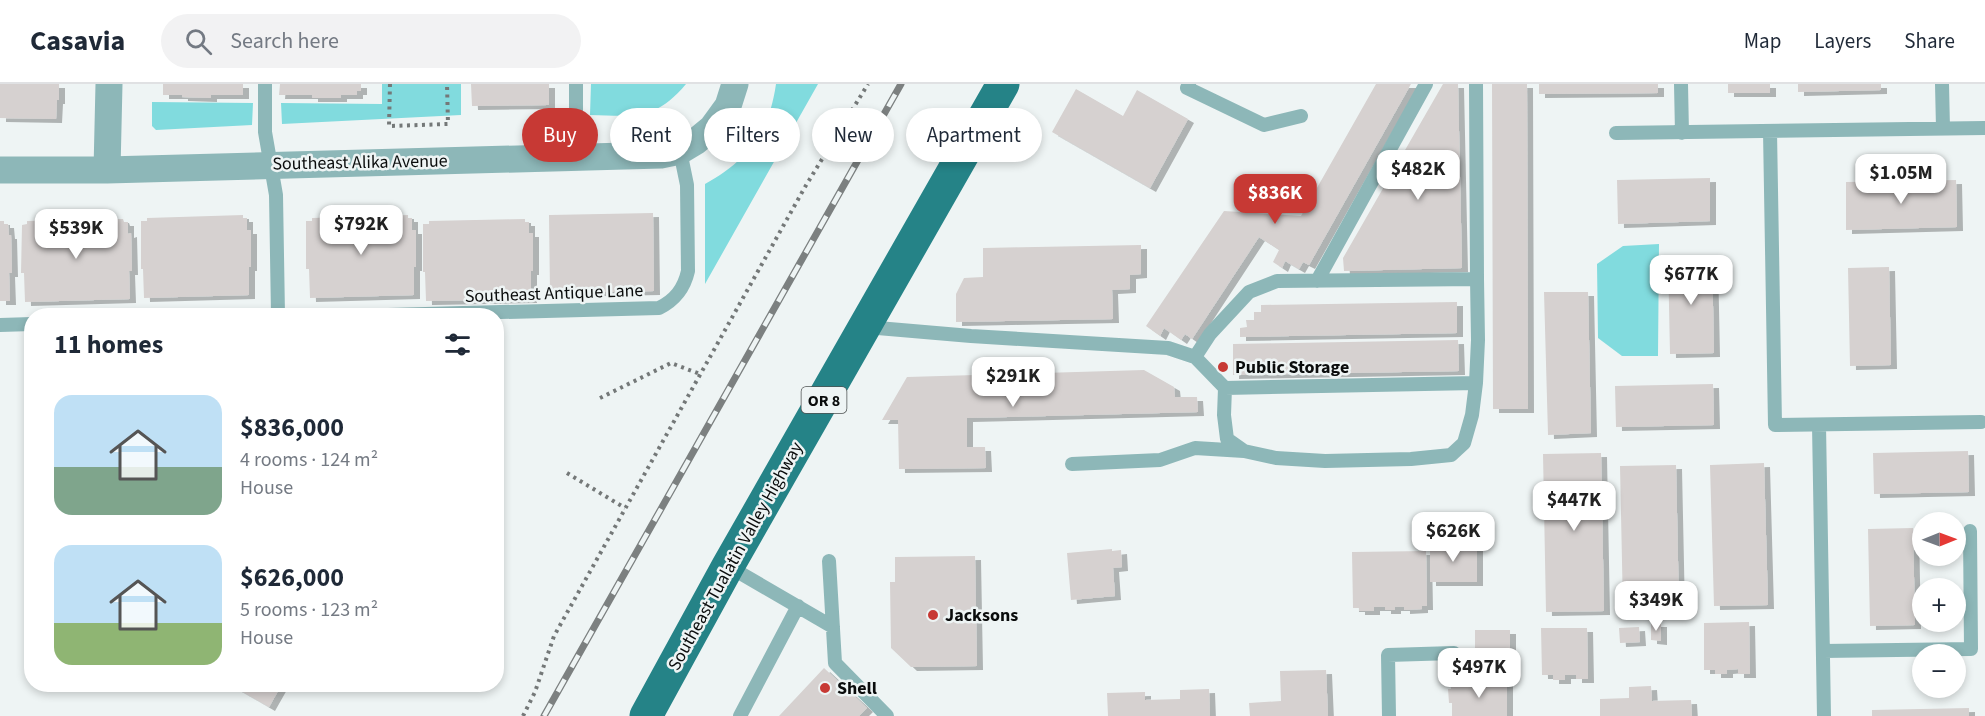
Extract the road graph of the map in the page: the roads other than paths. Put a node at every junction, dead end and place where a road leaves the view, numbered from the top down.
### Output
1 (109, 84) edge
2 (265, 84) edge
3 (576, 84) edge
4 (735, 84) edge
5 (1003, 84) edge
6 (1188, 84) edge
7 (1426, 84) edge
8 (1476, 84) edge
9 (1681, 84) edge
10 (1942, 84) edge
11 (576, 108) edge
12 (1301, 116) dead end
13 (1943, 128) junction
14 (1985, 128) edge
15 (1770, 131) junction
16 (1682, 132) junction
17 (1616, 133) dead end
18 (692, 144) edge
19 (522, 158) edge
20 (682, 162) edge
21 (271, 164) junction
22 (0, 170) edge
23 (107, 170) junction
24 (1477, 279) junction
25 (1317, 281) junction
26 (278, 308) edge
27 (504, 312) edge
28 (24, 324) edge
29 (0, 325) edge
30 (866, 327) junction
31 (1195, 357) junction
32 (1476, 383) junction
33 (1225, 388) junction
34 (1982, 422) dead end
35 (1819, 425) junction
36 (1244, 452) junction
37 (1072, 464) dead end
38 (1970, 531) dead end
39 (829, 561) dead end
40 (728, 566) junction
41 (798, 606) junction
42 (833, 627) junction
43 (1823, 651) junction
44 (1454, 653) dead end
45 (646, 716) edge
46 (740, 716) edge
47 (887, 716) edge
48 (1389, 716) edge
49 (1824, 716) edge

1 - 23 street
2 - 21 lane
3 - 11 lane
4 - 18 street, Southeast Alika Avenue
5 - 30 main road, Southeast Tualatin Valley Highway / OR 8
6 - 12 lane
7 - 25 lane
8 - 24 lane
9 - 16 lane
10 - 13 lane
13 - 14 lane
13 - 15 lane
15 - 16 lane
15 - 35 lane
16 - 17 lane
19 - 21 street, Southeast Alika Avenue
20 - 27 lane, Southeast Antique Lane
21 - 23 street, Southeast Alika Avenue
21 - 26 lane
22 - 23 street, Southeast Alika Avenue
24 - 25 lane
24 - 32 lane
25 - 31 lane
28 - 29 lane
30 - 31 lane
30 - 40 main road, Southeast Tualatin Valley Highway / OR 8
31 - 33 lane
32 - 33 lane
32 - 36 lane
33 - 36 lane
34 - 35 lane
35 - 43 lane
36 - 37 lane
38 - 43 lane
39 - 42 lane
40 - 41 lane
40 - 45 main road, Southeast Tualatin Valley Highway / OR 8
41 - 42 lane
41 - 46 lane
42 - 47 lane
43 - 49 lane
44 - 48 lane

